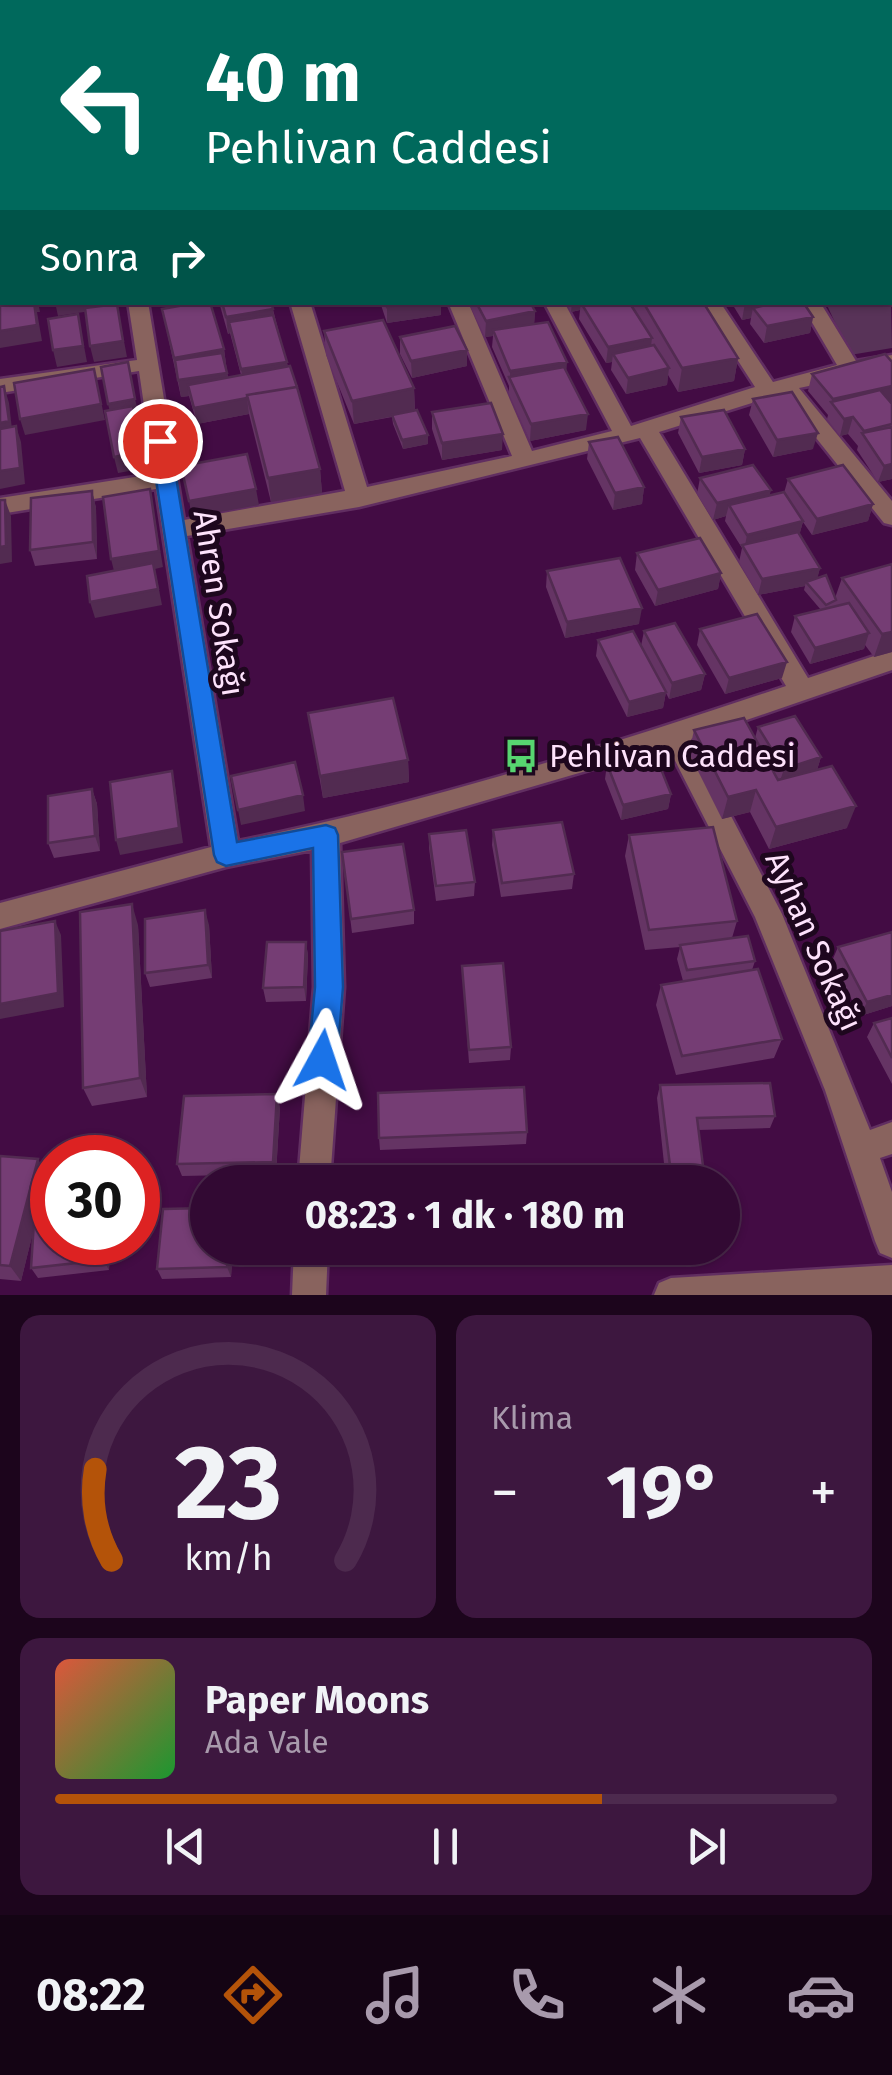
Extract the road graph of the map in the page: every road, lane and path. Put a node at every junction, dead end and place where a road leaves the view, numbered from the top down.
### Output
1 (138, 305) edge
2 (301, 305) edge
3 (459, 305) edge
4 (556, 305) edge
5 (712, 305) edge
6 (812, 305) edge
7 (892, 362) edge
8 (148, 364) junction
9 (848, 367) junction
10 (0, 386) edge
11 (777, 388) junction
12 (635, 431) junction
13 (524, 459) junction
14 (166, 480) junction
15 (359, 499) junction
16 (0, 506) edge
17 (892, 516) edge
18 (174, 530) junction
19 (892, 660) edge
20 (803, 692) junction
21 (675, 734) junction
22 (326, 835) junction
23 (226, 855) junction
24 (0, 916) edge
25 (892, 1138) edge
26 (860, 1149) junction
27 (315, 1165) edge
28 (892, 1240) edge
29 (310, 1265) edge
30 (892, 1282) edge
31 (309, 1295) edge
32 (672, 1295) edge

1 - 8 street, Ahren Sokağı
2 - 15 street
3 - 13 street
4 - 12 street
5 - 11 street
6 - 9 street
7 - 9 street
8 - 10 street
8 - 14 street, Ahren Sokağı
9 - 11 street
11 - 12 street
11 - 17 street
12 - 13 street
12 - 20 street
13 - 15 street
14 - 16 street
14 - 18 street, Ahren Sokağı
15 - 18 street
18 - 23 street, Ahren Sokağı
19 - 20 street
20 - 21 street
21 - 22 street
21 - 26 street, Ayhan Sokağı
22 - 23 street
22 - 27 street
23 - 24 street
25 - 26 street
26 - 28 street, Ayhan Sokağı
29 - 31 street
30 - 32 street

